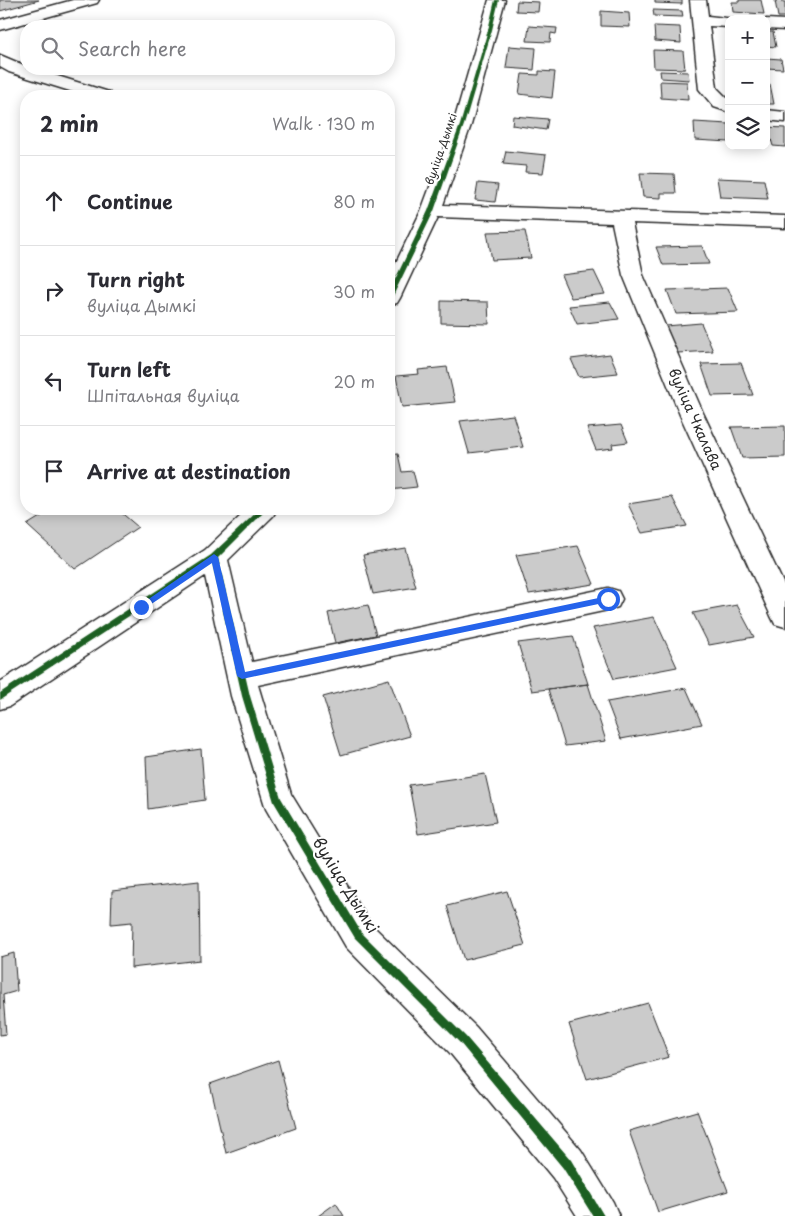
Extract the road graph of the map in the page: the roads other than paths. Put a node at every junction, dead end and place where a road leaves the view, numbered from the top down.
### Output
1 (90, 0) edge
2 (496, 0) edge
3 (698, 0) edge
4 (699, 21) junction
5 (725, 22) edge
6 (770, 24) edge
7 (0, 25) edge
8 (785, 25) edge
9 (0, 60) edge
10 (20, 70) edge
11 (37, 75) edge
12 (84, 90) edge
13 (725, 105) edge
14 (770, 115) edge
15 (785, 117) edge
16 (431, 211) junction
17 (621, 216) junction
18 (785, 222) edge
19 (395, 286) edge
20 (258, 515) edge
21 (214, 557) junction
22 (608, 599) dead end
23 (785, 616) edge
24 (242, 676) junction
25 (0, 697) edge
26 (599, 1216) edge

1 - 7 street
2 - 16 street, вуліца Дымкі
3 - 4 street
4 - 5 street
4 - 13 street
6 - 8 street
9 - 10 street
11 - 12 street
14 - 15 street
16 - 17 street
16 - 19 street, вуліца Дымкі
17 - 18 street
17 - 23 street, вуліца Чкалава
20 - 21 street
21 - 24 street, вуліца Дымкі
21 - 25 street
22 - 24 street
24 - 26 street, вуліца Дымкі

